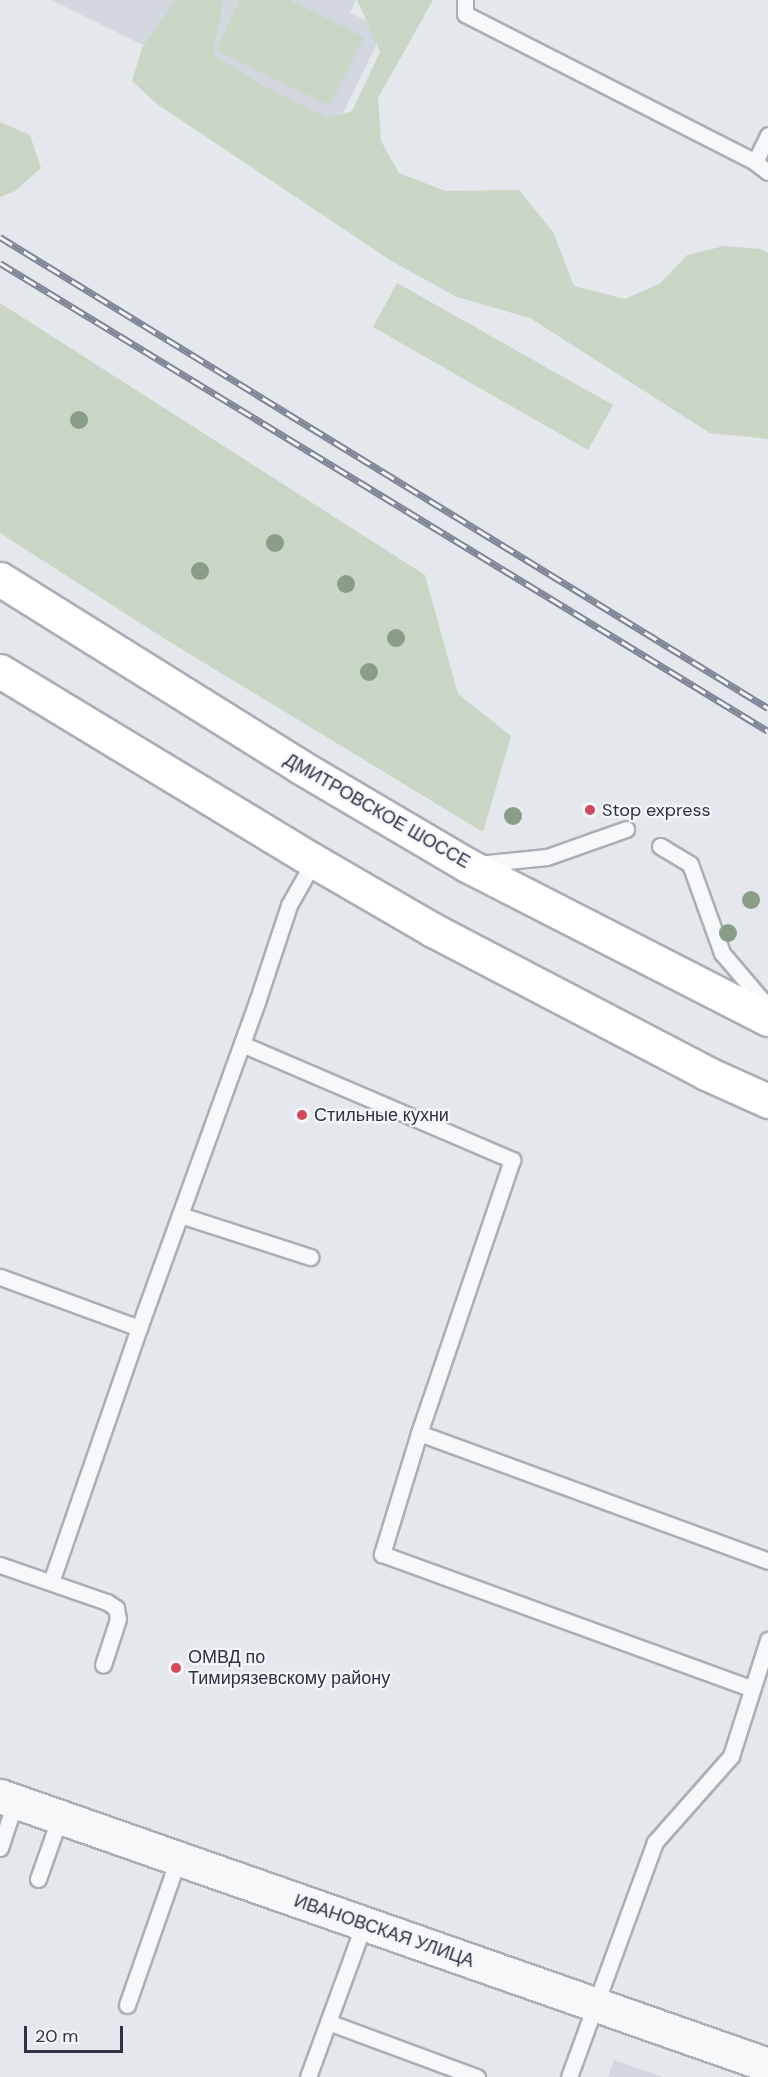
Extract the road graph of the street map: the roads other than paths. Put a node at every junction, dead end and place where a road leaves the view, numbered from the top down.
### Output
1 (465, 0) edge
2 (768, 135) edge
3 (755, 162) junction
4 (768, 172) edge
5 (0, 579) edge
6 (0, 671) edge
7 (626, 829) dead end
8 (660, 846) dead end
9 (314, 861) junction
10 (467, 865) junction
11 (768, 1007) edge
12 (768, 1019) edge
13 (242, 1044) junction
14 (768, 1101) edge
15 (180, 1215) junction
16 (310, 1257) dead end
17 (0, 1277) edge
18 (139, 1328) junction
19 (418, 1433) junction
20 (768, 1562) edge
21 (0, 1565) edge
22 (51, 1582) junction
23 (768, 1640) edge
24 (104, 1665) dead end
25 (751, 1688) junction
26 (7, 1799) edge
27 (60, 1818) junction
28 (0, 1848) edge
29 (178, 1859) junction
30 (38, 1879) dead end
31 (364, 1924) junction
32 (596, 2004) junction
33 (127, 2005) dead end
34 (328, 2022) junction
35 (768, 2065) edge
36 (308, 2077) edge
37 (477, 2077) edge
38 (569, 2077) edge

1 - 3 lane
2 - 3 lane
3 - 4 lane
5 - 10 main road, ДМИТРОВСКОЕ ШОССЕ
6 - 9 main road
7 - 10 lane
8 - 11 lane
9 - 13 lane
9 - 14 main road
10 - 12 main road, ДМИТРОВСКОЕ ШОССЕ
13 - 15 lane
13 - 19 lane
15 - 16 lane
15 - 18 lane
17 - 18 lane
18 - 22 lane
19 - 20 lane
19 - 25 lane
21 - 22 lane
22 - 24 lane
23 - 25 lane
25 - 32 lane
26 - 27 street, ИВАНОВСКАЯ УЛИЦА
26 - 28 lane
27 - 29 street, ИВАНОВСКАЯ УЛИЦА
27 - 30 lane
29 - 31 street, ИВАНОВСКАЯ УЛИЦА
29 - 33 lane
31 - 32 street, ИВАНОВСКАЯ УЛИЦА
31 - 34 lane
32 - 35 street, ИВАНОВСКАЯ УЛИЦА
32 - 38 lane
34 - 36 lane
34 - 37 lane

